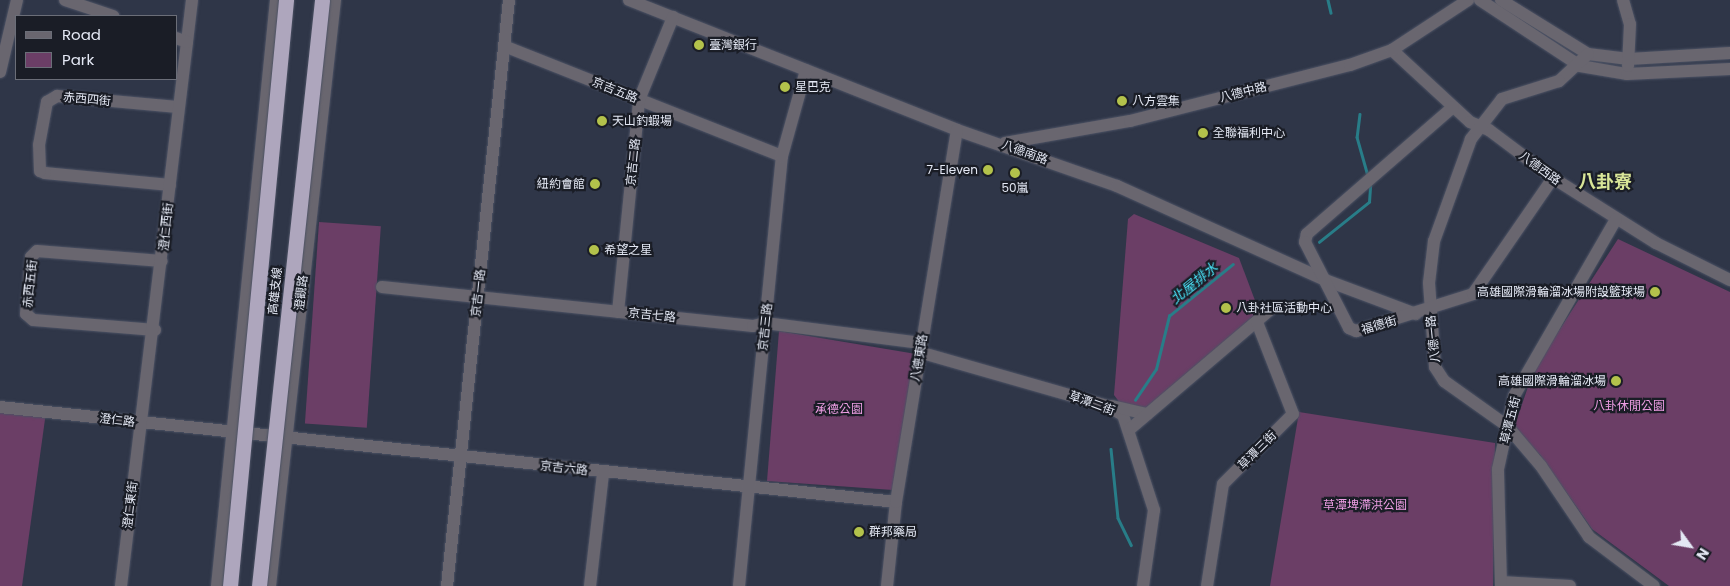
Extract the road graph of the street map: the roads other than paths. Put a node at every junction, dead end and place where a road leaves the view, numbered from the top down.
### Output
1 (17, 0) edge
2 (65, 0) edge
3 (192, 0) edge
4 (276, 0) edge
5 (286, 0) edge
6 (322, 0) edge
7 (335, 0) edge
8 (509, 0) edge
9 (629, 0) edge
10 (1468, 0) edge
11 (1480, 0) edge
12 (1501, 0) edge
13 (1623, 0) edge
14 (110, 15) edge
15 (673, 18) junction
16 (182, 40) edge
17 (504, 46) junction
18 (1392, 50) junction
19 (1730, 53) edge
20 (1588, 54) junction
21 (1629, 59) junction
22 (1580, 66) junction
23 (1730, 69) edge
24 (806, 70) junction
25 (0, 72) edge
26 (1627, 74) junction
27 (639, 100) junction
28 (177, 107) junction
29 (1453, 107) junction
30 (1479, 127) junction
31 (957, 130) junction
32 (1003, 144) junction
33 (782, 156) junction
34 (1553, 178) junction
35 (170, 185) junction
36 (1616, 219) junction
37 (162, 261) junction
38 (1325, 280) junction
39 (1730, 280) edge
40 (382, 286) dead end
41 (478, 297) junction
42 (1270, 310) dead end
43 (1430, 310) junction
44 (618, 312) junction
45 (1416, 314) junction
46 (1257, 322) junction
47 (766, 323) junction
48 (155, 330) junction
49 (920, 347) junction
50 (1107, 406) junction
51 (0, 407) edge
52 (1147, 414) junction
53 (141, 423) junction
54 (1507, 426) junction
55 (1130, 429) junction
56 (233, 434) junction
57 (284, 438) junction
58 (461, 457) junction
59 (603, 473) junction
60 (750, 485) junction
61 (896, 502) junction
62 (1501, 584) edge
63 (121, 586) edge
64 (216, 586) edge
65 (230, 586) edge
66 (259, 586) edge
67 (270, 586) edge
68 (448, 586) edge
69 (590, 586) edge
70 (739, 586) edge
71 (887, 586) edge
72 (1143, 586) edge
73 (1207, 586) edge
74 (1570, 586) edge
75 (1654, 586) edge

1 - 25 street
2 - 14 street
3 - 16 street, 澄仁西街
4 - 56 street
5 - 65 highway, 高雄支線, bridge
6 - 66 highway, 高雄支線, bridge
7 - 57 street, 澄觀路
8 - 17 street, 京吉一路
9 - 15 street, 八德南路
10 - 18 street, 八德中路
11 - 22 street
12 - 20 street
13 - 21 street
15 - 24 street, 八德南路
15 - 27 street, 京吉二路
16 - 28 street, 澄仁西街
17 - 27 street, 京吉五路
17 - 41 street, 京吉一路
18 - 29 street, 八德西路
18 - 32 street, 八德中路
19 - 21 street
20 - 21 street
20 - 22 street, 八德一路
21 - 26 street
22 - 26 street
22 - 30 street, 八德一路
23 - 26 street
24 - 31 street, 八德南路
24 - 33 street, 京吉三路
27 - 33 street, 京吉五路
27 - 44 street, 京吉二路
28 - 35 street, 澄仁西街
28 - 35 street, 赤西四街
29 - 30 street, 八德西路
29 - 38 street, 福德街
30 - 34 street, 八德西路
30 - 43 street, 八德一路
31 - 32 street, 八德南路
31 - 49 street, 八德東路
32 - 38 street, 八德南路
33 - 47 street, 京吉三路
34 - 36 street, 八德西路
34 - 43 street, 福德街
35 - 37 street, 澄仁西街
36 - 39 street, 八德西路
36 - 54 street, 草潭五街
37 - 48 street, 澄仁西街
37 - 48 street, 赤西五街
38 - 45 street, 八德南路
38 - 45 street, 福德街
40 - 41 street, 京吉七路
41 - 44 street, 京吉七路
41 - 58 street, 京吉一路
42 - 46 street
43 - 45 street, 福德街
43 - 54 street, 八德一路
44 - 47 street, 京吉七路
46 - 52 street
46 - 73 street, 草潭三街
47 - 49 street, 京吉七路
47 - 60 street, 京吉三路
48 - 53 street, 澄仁西街
49 - 50 street, 草潭二街
49 - 61 street, 八德東路
50 - 52 street
50 - 55 street, 草潭二街
51 - 53 street, 澄仁路
52 - 55 street
53 - 56 street, 澄仁路
53 - 63 street, 澄仁東街
54 - 62 street, 草潭五街
54 - 75 street, 八德一路
55 - 72 street, 草潭二街
56 - 57 street, 京吉六路
56 - 64 street
57 - 58 street, 京吉六路
57 - 67 street, 澄觀路
58 - 59 street, 京吉六路
58 - 68 street, 京吉一路
59 - 60 street, 京吉六路
59 - 69 street
60 - 61 street, 京吉六路
60 - 70 street, 京吉三路
61 - 71 street, 八德東路
62 - 74 street

